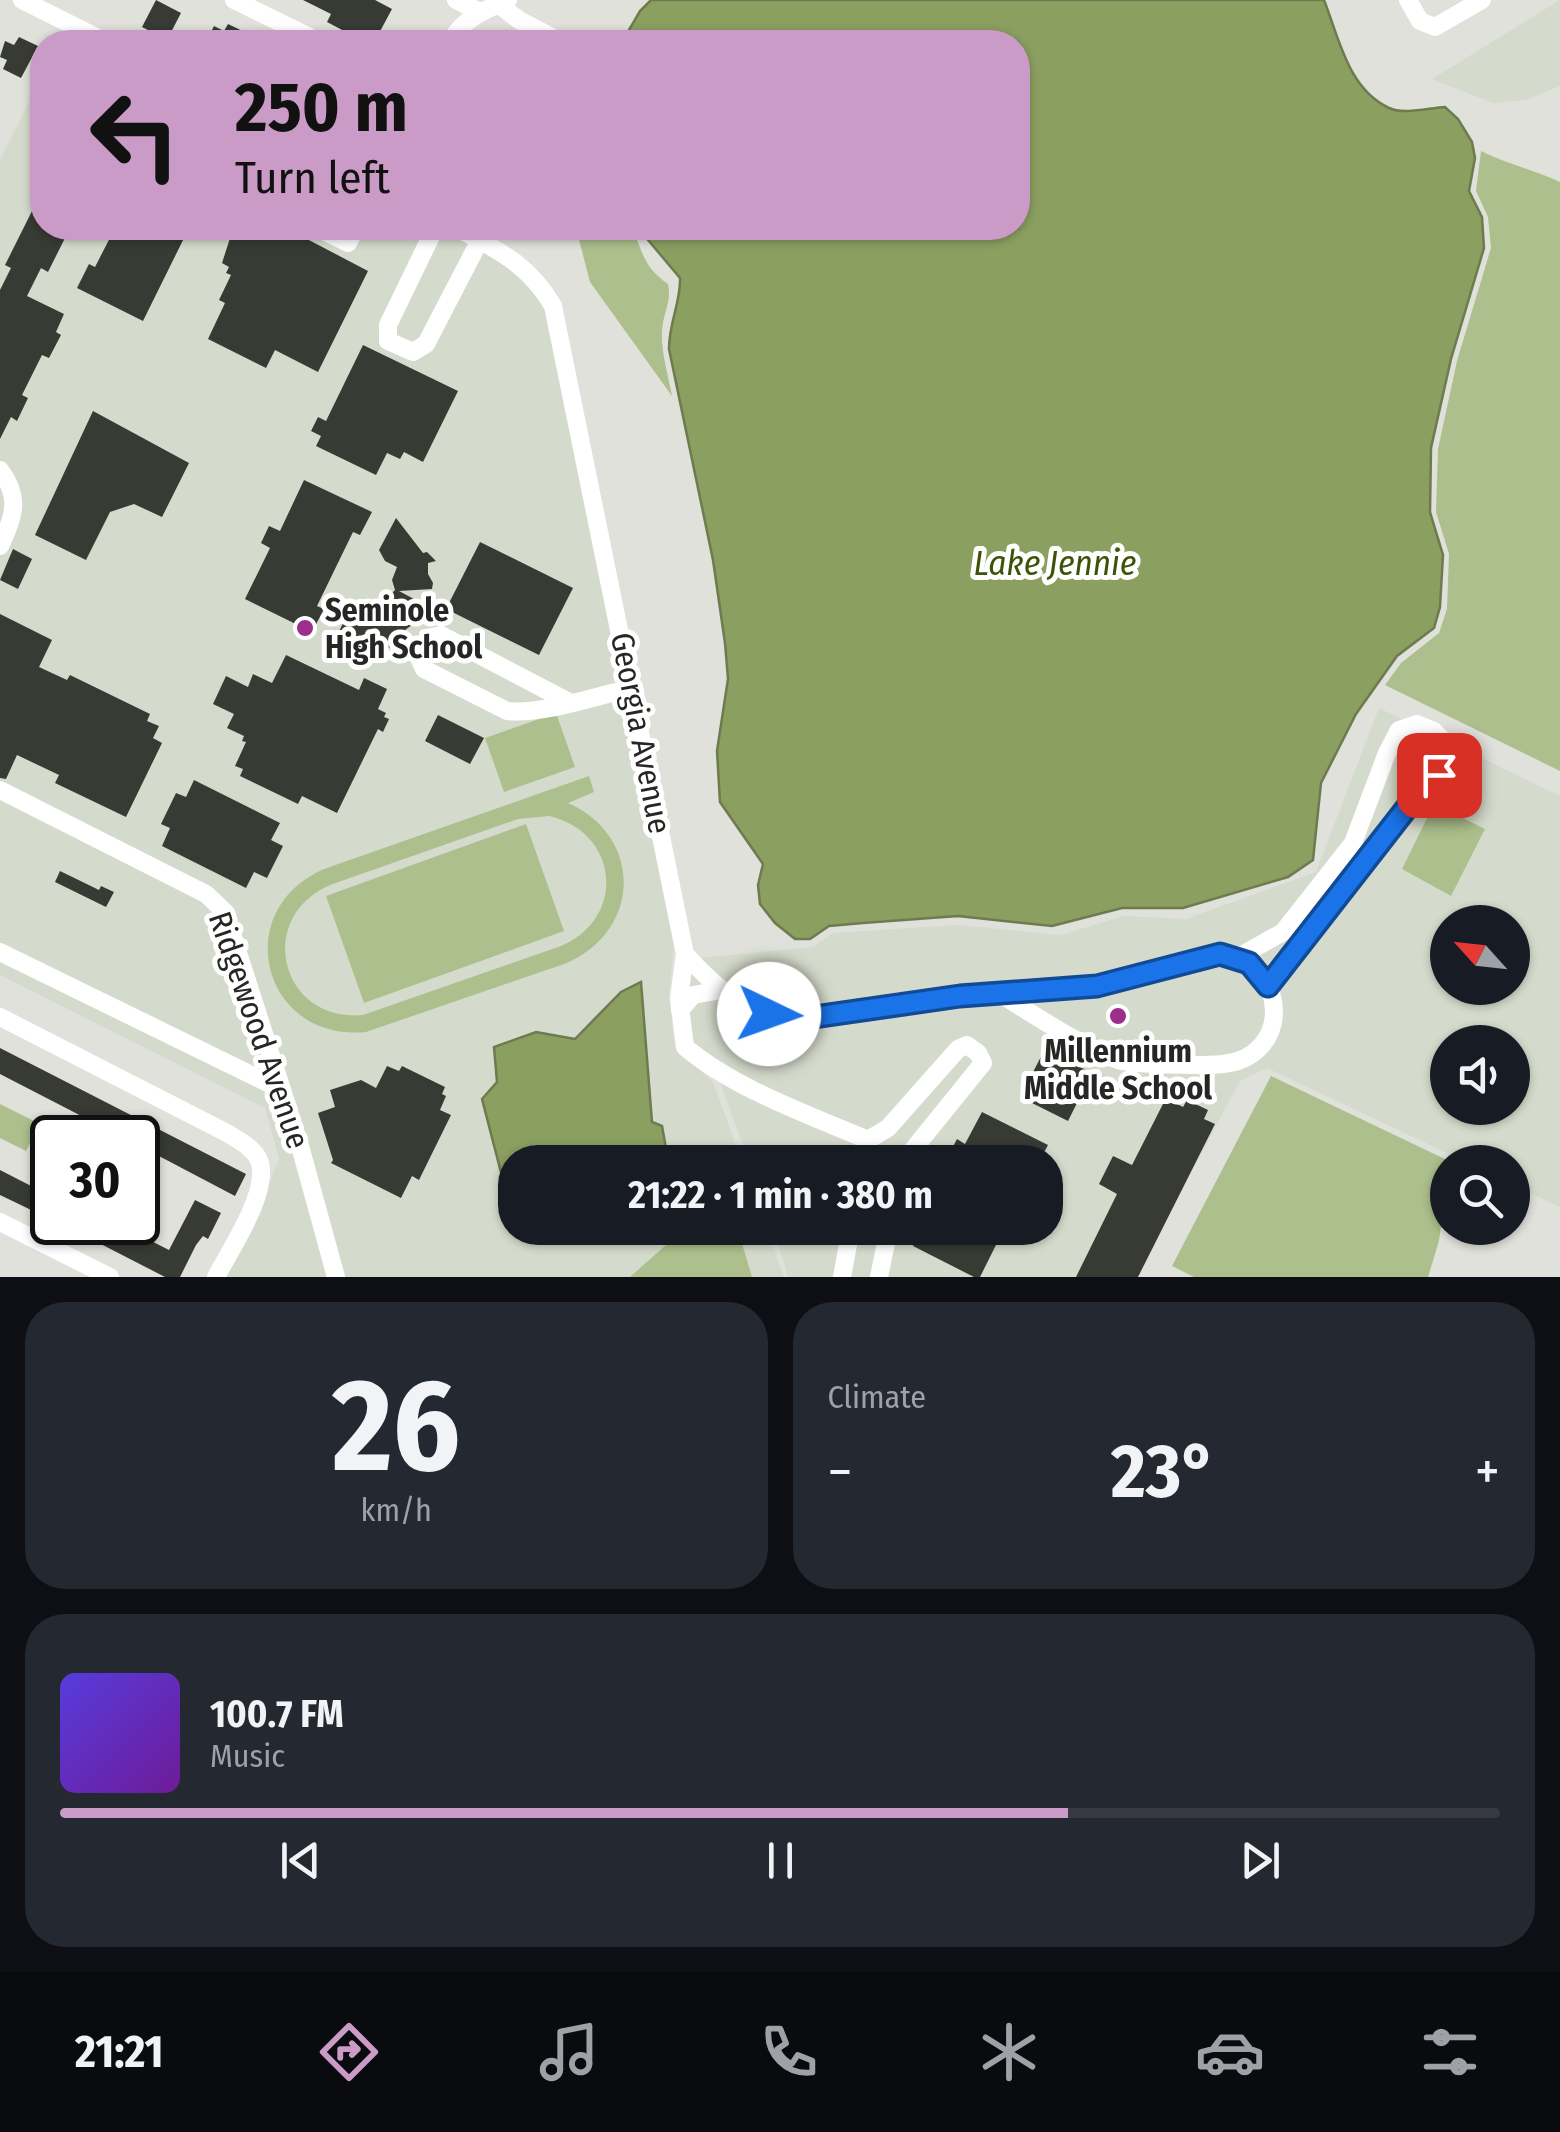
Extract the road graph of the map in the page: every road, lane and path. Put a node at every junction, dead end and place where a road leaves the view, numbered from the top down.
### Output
1 (22, 0) edge
2 (234, 0) edge
3 (456, 0) edge
4 (1408, 0) edge
5 (1482, 0) edge
6 (492, 4) edge
7 (82, 30) edge
8 (295, 30) edge
9 (458, 30) edge
10 (539, 30) edge
11 (430, 240) edge
12 (480, 240) joint
13 (0, 470) edge
14 (0, 546) edge
15 (632, 688) junction
16 (569, 702) junction
17 (0, 790) edge
18 (0, 952) edge
19 (685, 954) junction
20 (1235, 959) junction
21 (1268, 986) junction
22 (721, 990) junction
23 (999, 993) junction
24 (680, 1010) junction
25 (0, 1017) edge
26 (282, 1090) junction
27 (868, 1140) junction
28 (867, 1145) edge
29 (917, 1145) edge
30 (0, 1222) edge
31 (848, 1245) edge
32 (886, 1245) edge
33 (110, 1277) edge
34 (216, 1277) edge
35 (336, 1277) edge
36 (842, 1277) edge
37 (879, 1277) edge

1 - 7 street
2 - 8 street
3 - 6 street
4 - 5 street
6 - 9 street
6 - 10 street
11 - 12 street
12 - 15 street, Georgia Avenue
13 - 14 street
15 - 16 street
15 - 19 street, Georgia Avenue
16 - 16 street
17 - 26 street, Ridgewood Avenue
18 - 26 street
19 - 22 street
19 - 24 street, Georgia Avenue
20 - 21 street
20 - 21 street
20 - 23 street
21 - 23 street
22 - 23 street
22 - 24 street
24 - 27 street
25 - 34 street, Ridgewood Avenue
26 - 35 street, Ridgewood Avenue
27 - 28 street
27 - 29 street
30 - 33 street
31 - 36 street
32 - 37 street

